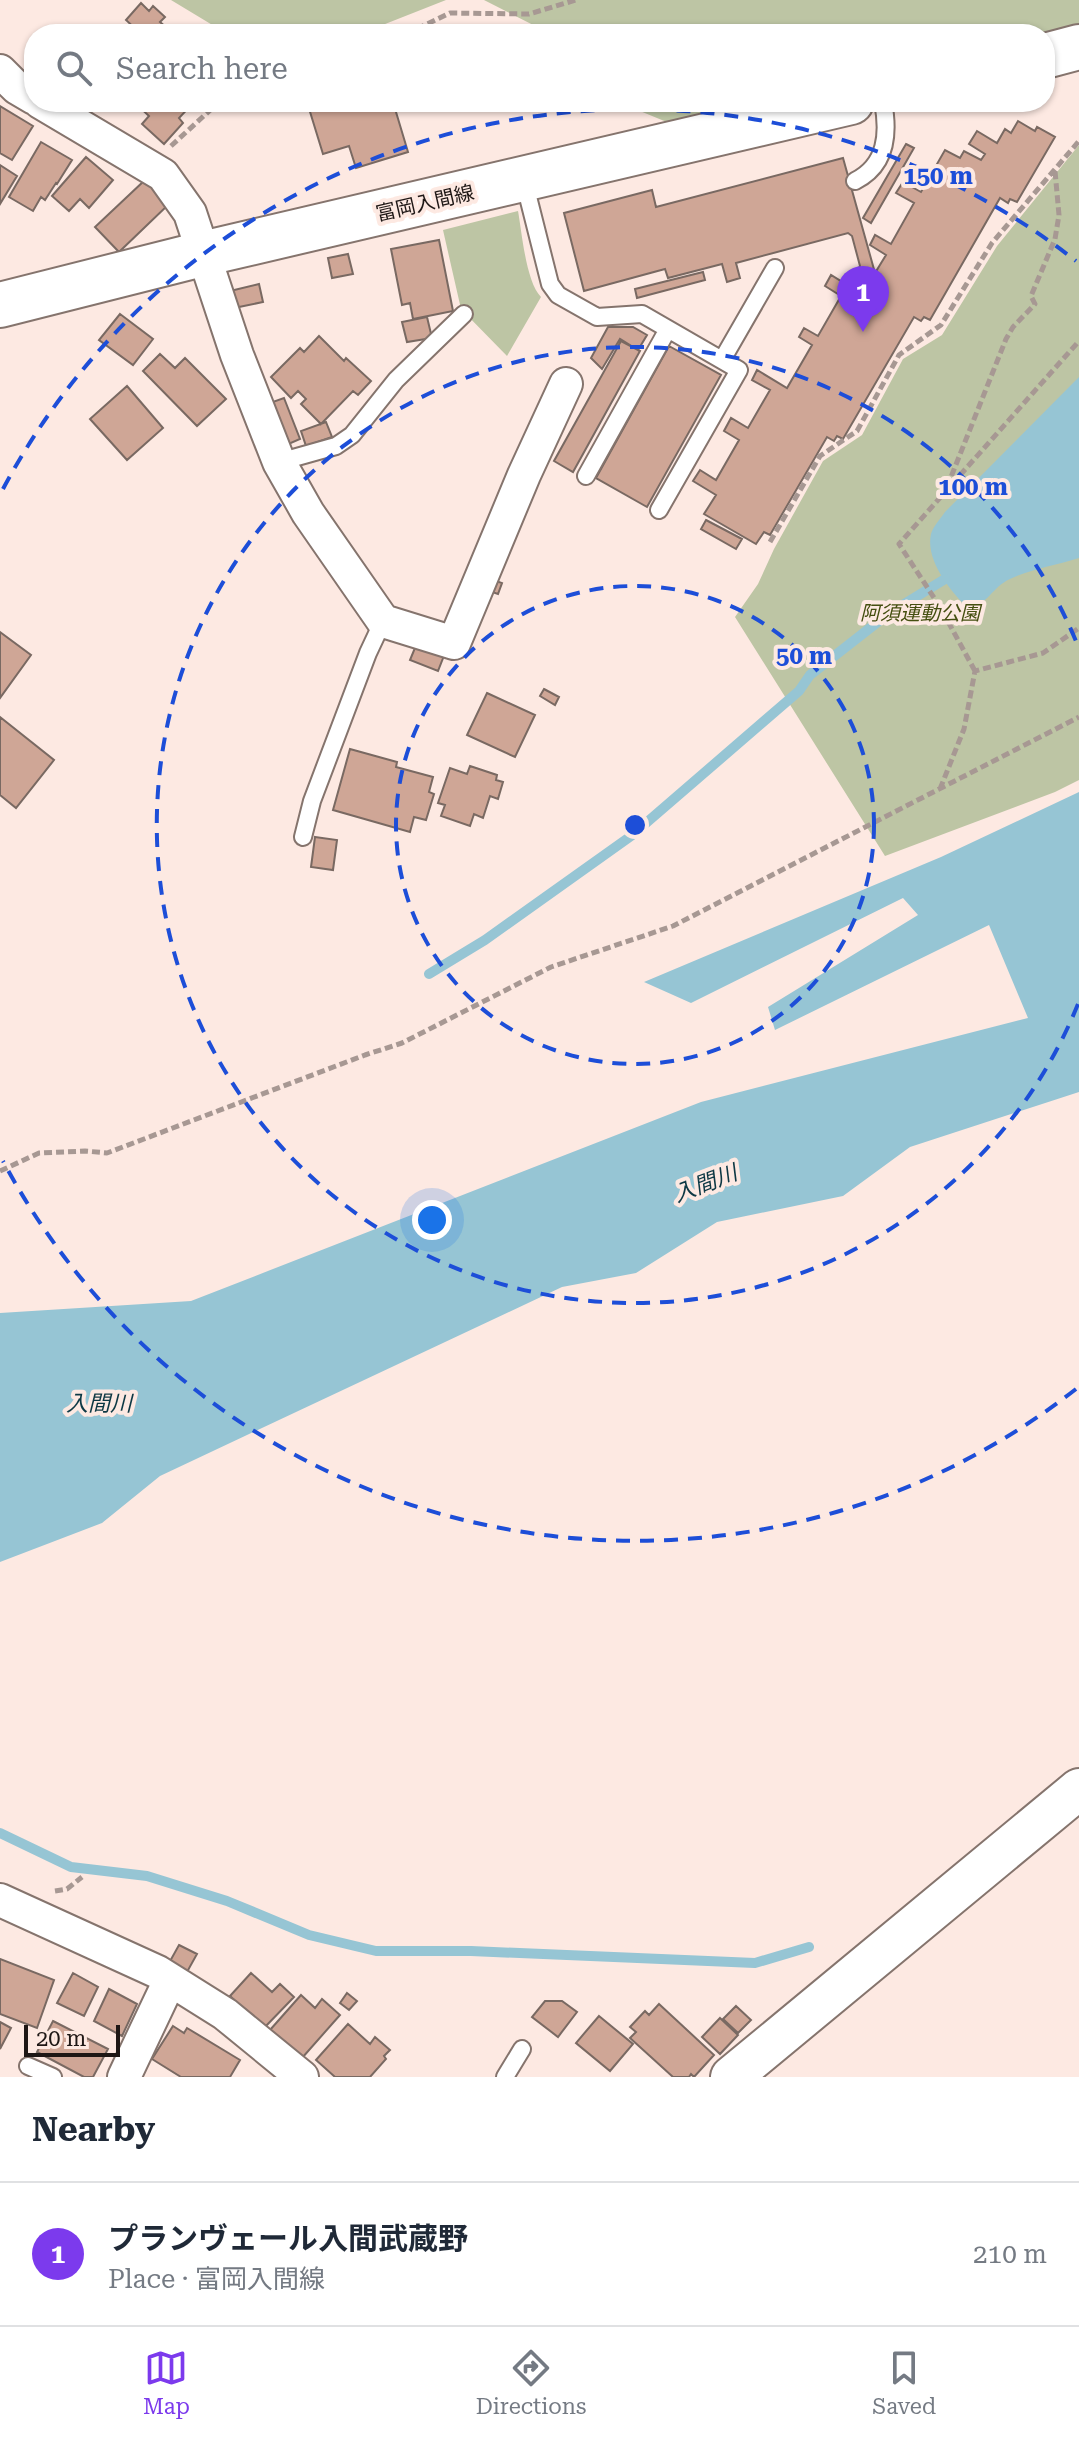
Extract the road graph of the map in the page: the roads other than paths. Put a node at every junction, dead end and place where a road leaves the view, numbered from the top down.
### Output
1 (1079, 47) edge
2 (1055, 53) edge
3 (0, 71) edge
4 (24, 92) edge
5 (57, 112) edge
6 (809, 112) edge
7 (885, 112) edge
8 (524, 180) junction
9 (855, 181) dead end
10 (189, 219) junction
11 (775, 268) dead end
12 (0, 305) edge
13 (464, 314) dead end
14 (668, 329) junction
15 (722, 360) junction
16 (566, 384) dead end
17 (279, 462) junction
18 (586, 476) dead end
19 (659, 510) dead end
20 (383, 621) junction
21 (303, 837) dead end
22 (1079, 1789) edge
23 (0, 1900) edge
24 (170, 1980) junction
25 (522, 2049) dead end
26 (28, 2066) dead end
27 (53, 2077) edge
28 (124, 2077) edge
29 (302, 2077) edge
30 (505, 2077) edge
31 (731, 2077) edge

1 - 2 main road
3 - 4 street
5 - 10 street
6 - 8 main road, 富岡入間線
7 - 9 lane
8 - 10 main road, 富岡入間線
8 - 14 lane
10 - 12 main road, 富岡入間線
10 - 17 street
11 - 15 lane
13 - 17 lane
14 - 15 lane
14 - 18 lane
15 - 19 lane
16 - 20 street
17 - 20 street
20 - 21 lane
22 - 31 street
23 - 24 street
24 - 28 street
24 - 29 street
25 - 30 lane
26 - 27 lane

